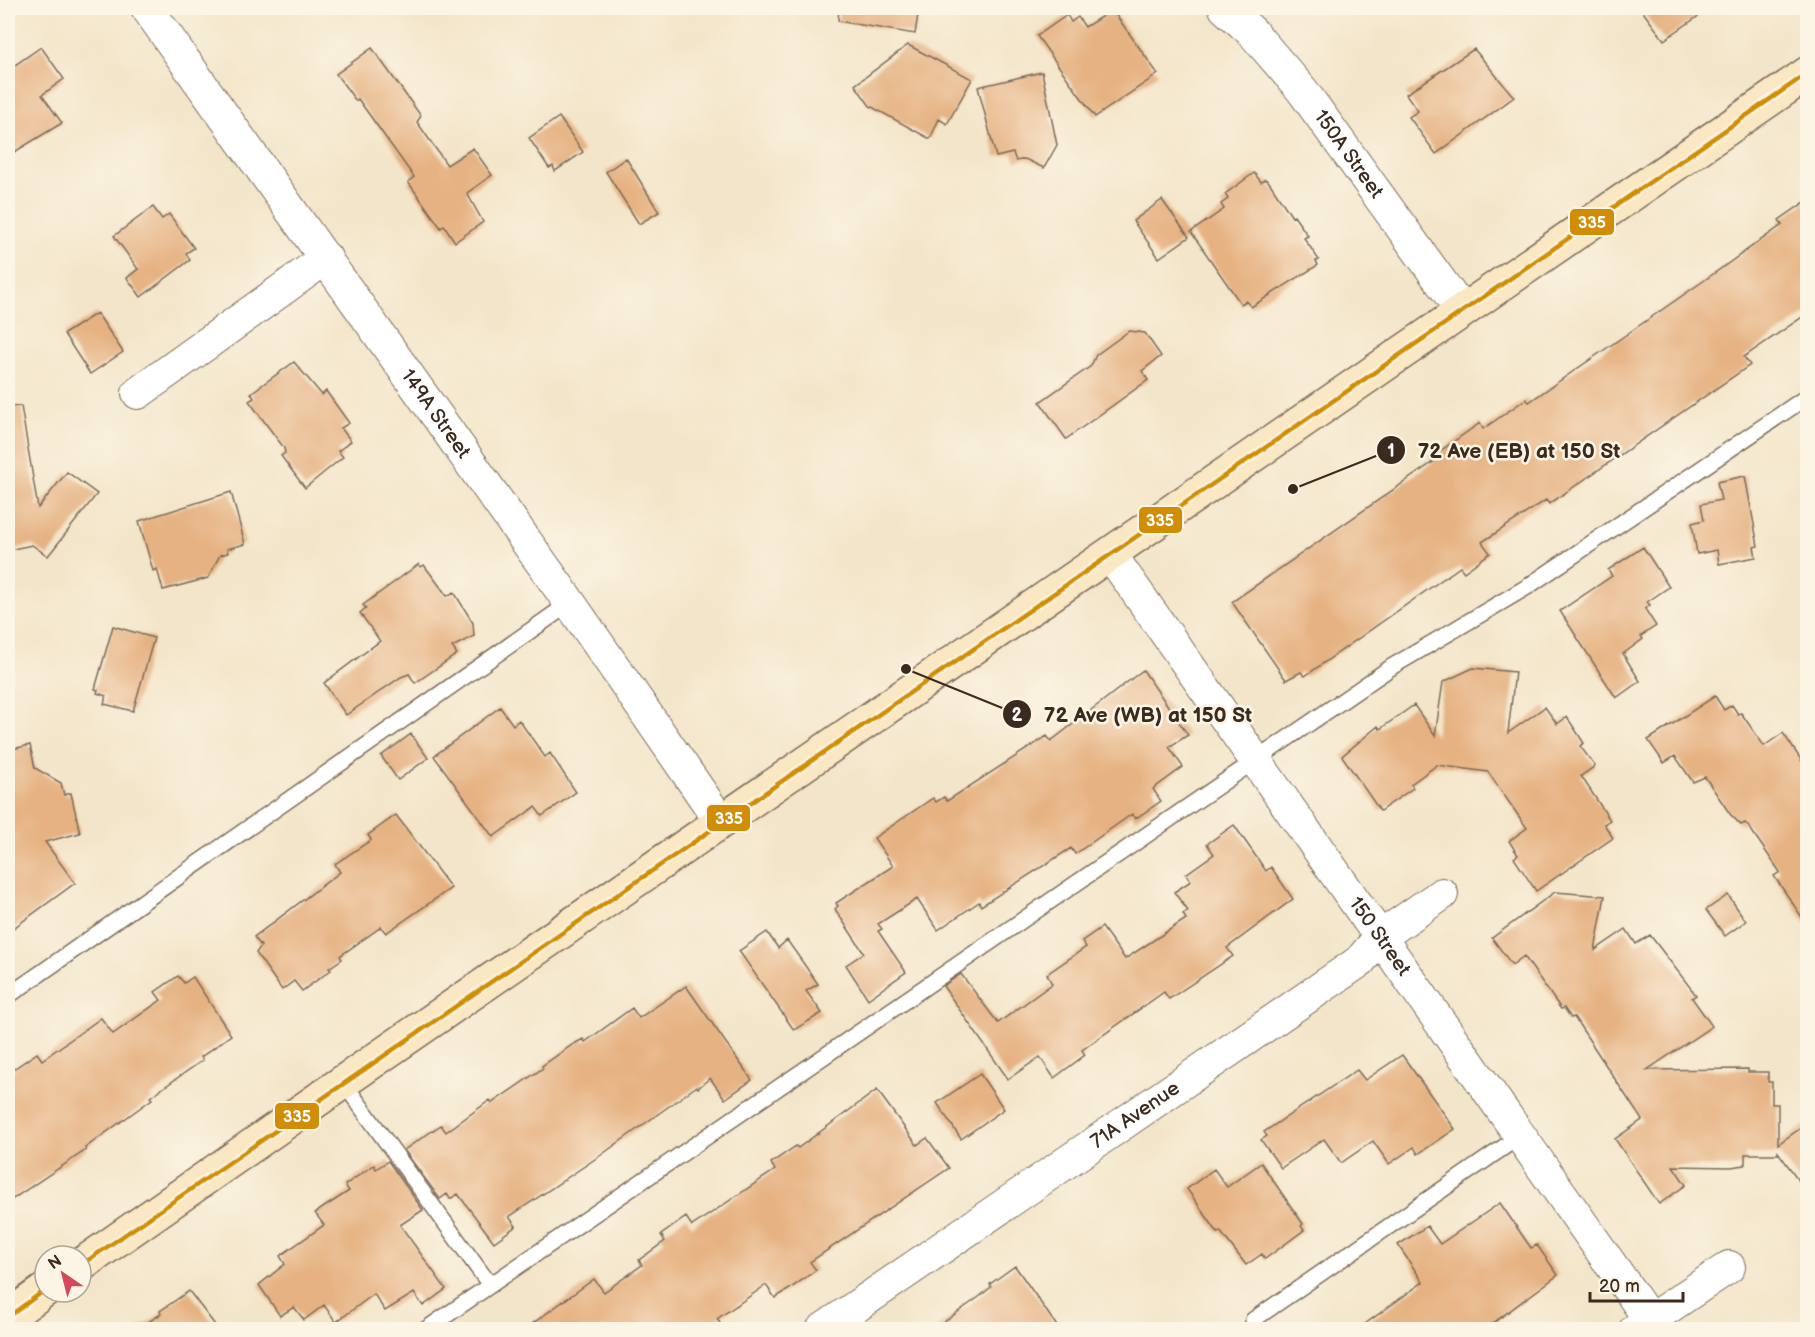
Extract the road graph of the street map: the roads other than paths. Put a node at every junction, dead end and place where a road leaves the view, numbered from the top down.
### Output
1 (147, 8) edge
2 (1225, 8) edge
3 (1808, 73) edge
4 (326, 258) junction
5 (1462, 311) junction
6 (138, 393) dead end
7 (1808, 396) edge
8 (1110, 554) junction
9 (570, 603) junction
10 (1255, 760) junction
11 (721, 822) junction
12 (1442, 894) dead end
13 (1380, 937) junction
14 (8, 996) edge
15 (343, 1082) junction
16 (1520, 1136) junction
17 (93, 1257) edge
18 (1729, 1267) dead end
19 (490, 1285) junction
20 (33, 1299) edge
21 (8, 1317) edge
22 (1253, 1320) dead end
23 (1648, 1326) edge
24 (426, 1329) edge
25 (822, 1329) edge

1 - 4 street, 149A Street
2 - 5 street, 150A Street
3 - 5 main road
4 - 6 street
4 - 9 street, 149A Street
5 - 8 main road
7 - 10 lane
8 - 10 street, 150 Street
8 - 11 main road
9 - 11 street, 149A Street
9 - 14 lane
10 - 13 street, 150 Street
10 - 19 lane
11 - 15 main road
12 - 13 street, 71A Avenue
13 - 16 street, 150 Street
13 - 25 street, 71A Avenue
15 - 17 main road
15 - 19 lane
16 - 22 lane
16 - 23 street, 150 Street
18 - 23 street, 150 Street
19 - 24 lane
20 - 21 main road

